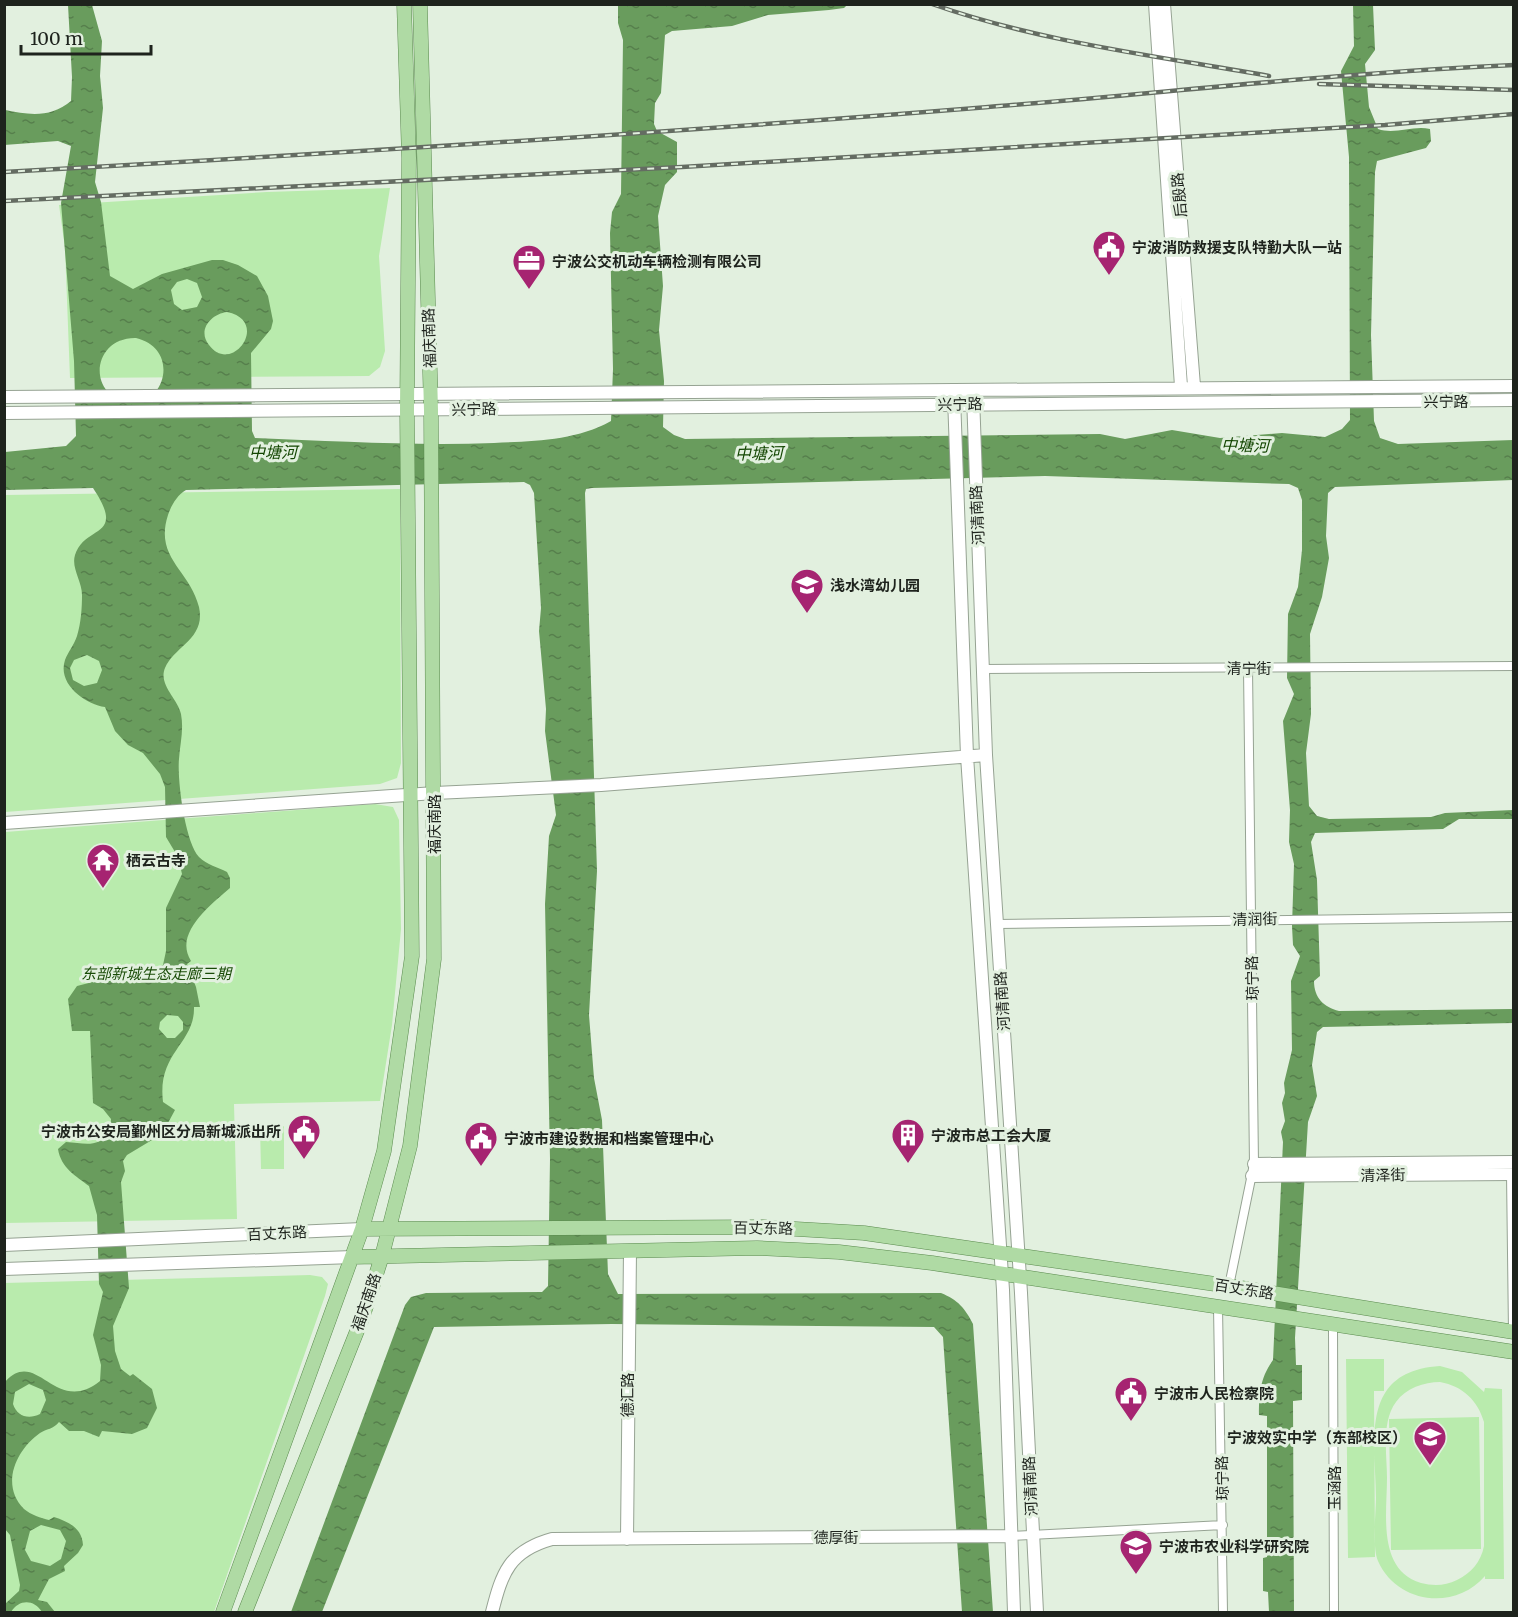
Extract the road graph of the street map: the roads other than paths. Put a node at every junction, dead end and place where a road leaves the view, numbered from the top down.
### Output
1 (404, 4) edge
2 (420, 4) edge
3 (1155, 4) edge
4 (1164, 4) edge
5 (1188, 386) junction
6 (1514, 386) edge
7 (973, 388) junction
8 (954, 389) junction
9 (431, 392) junction
10 (407, 393) junction
11 (4, 397) edge
12 (1514, 400) edge
13 (954, 404) junction
14 (973, 404) junction
15 (407, 410) junction
16 (431, 410) junction
17 (4, 414) edge
18 (1514, 666) edge
19 (1248, 668) junction
20 (984, 669) junction
21 (986, 755) junction
22 (968, 756) junction
23 (435, 793) junction
24 (410, 796) junction
25 (4, 823) edge
26 (1514, 917) edge
27 (1251, 918) junction
28 (997, 924) junction
29 (1253, 1170) junction
30 (1513, 1170) edge
31 (362, 1229) junction
32 (389, 1229) junction
33 (4, 1245) edge
34 (630, 1251) junction
35 (1001, 1252) junction
36 (1018, 1255) junction
37 (382, 1256) junction
38 (353, 1257) junction
39 (4, 1269) edge
40 (1002, 1275) junction
41 (1020, 1277) junction
42 (1229, 1286) junction
43 (1218, 1307) junction
44 (1333, 1327) junction
45 (1513, 1332) edge
46 (1514, 1352) edge
47 (1223, 1524) junction
48 (1032, 1534) junction
49 (1010, 1536) junction
50 (627, 1539) junction
51 (223, 1612) edge
52 (245, 1612) edge
53 (492, 1612) edge
54 (1014, 1612) edge
55 (1037, 1612) edge
56 (1223, 1612) edge
57 (1334, 1612) edge

1 - 10 main road, 福庆南路
2 - 9 main road, 福庆南路
3 - 5 main road, 后殷路
4 - 5 main road, 后殷路
5 - 6 main road
5 - 7 main road
7 - 8 main road
7 - 14 main road, 河清南路
8 - 9 main road
8 - 13 main road
9 - 10 main road
9 - 16 main road, 福庆南路
10 - 11 main road
10 - 15 main road, 福庆南路
12 - 14 main road, 兴宁路
13 - 14 main road, 兴宁路
13 - 16 main road, 兴宁路
13 - 22 main road, 河清南路
14 - 20 main road, 河清南路
15 - 16 main road, 兴宁路
15 - 17 main road, 兴宁路
15 - 24 main road, 福庆南路
16 - 23 main road, 福庆南路
18 - 19 street, 清宁街
19 - 20 street, 清宁街
19 - 27 street, 琼宁路
20 - 21 main road, 河清南路
21 - 22 main road
21 - 28 main road, 河清南路
22 - 23 main road
22 - 35 main road, 河清南路
23 - 24 main road
23 - 32 main road, 福庆南路
24 - 25 main road
24 - 31 main road, 福庆南路
26 - 27 street, 清润街
27 - 28 street, 清润街
27 - 29 street, 琼宁路
28 - 36 main road, 河清南路
29 - 30 main road, 清泽街
29 - 42 street, 琼宁路
30 - 45 street
31 - 32 main road, 百丈东路
31 - 33 main road, 百丈东路
31 - 38 main road, 福庆南路
32 - 35 main road, 百丈东路
32 - 37 main road, 福庆南路
34 - 37 main road, 百丈东路
34 - 40 main road, 百丈东路
34 - 50 main road, 德汇路
35 - 36 main road, 百丈东路
35 - 40 main road, 河清南路
36 - 41 main road, 河清南路
36 - 42 main road, 百丈东路
37 - 38 main road, 百丈东路
37 - 52 main road, 福庆南路
38 - 39 main road, 百丈东路
38 - 51 main road, 福庆南路
40 - 41 main road, 百丈东路
40 - 49 main road, 河清南路
41 - 43 main road, 百丈东路
41 - 48 main road, 河清南路
42 - 45 main road, 百丈东路
43 - 44 main road, 百丈东路
43 - 47 street, 琼宁路
44 - 46 main road, 百丈东路
44 - 57 street, 玉涵路
47 - 48 street, 德厚街
47 - 56 street, 琼宁路
48 - 49 street, 德厚街
48 - 55 main road, 河清南路
49 - 50 main road, 德厚街
49 - 54 main road, 河清南路
50 - 53 main road, 德厚街

